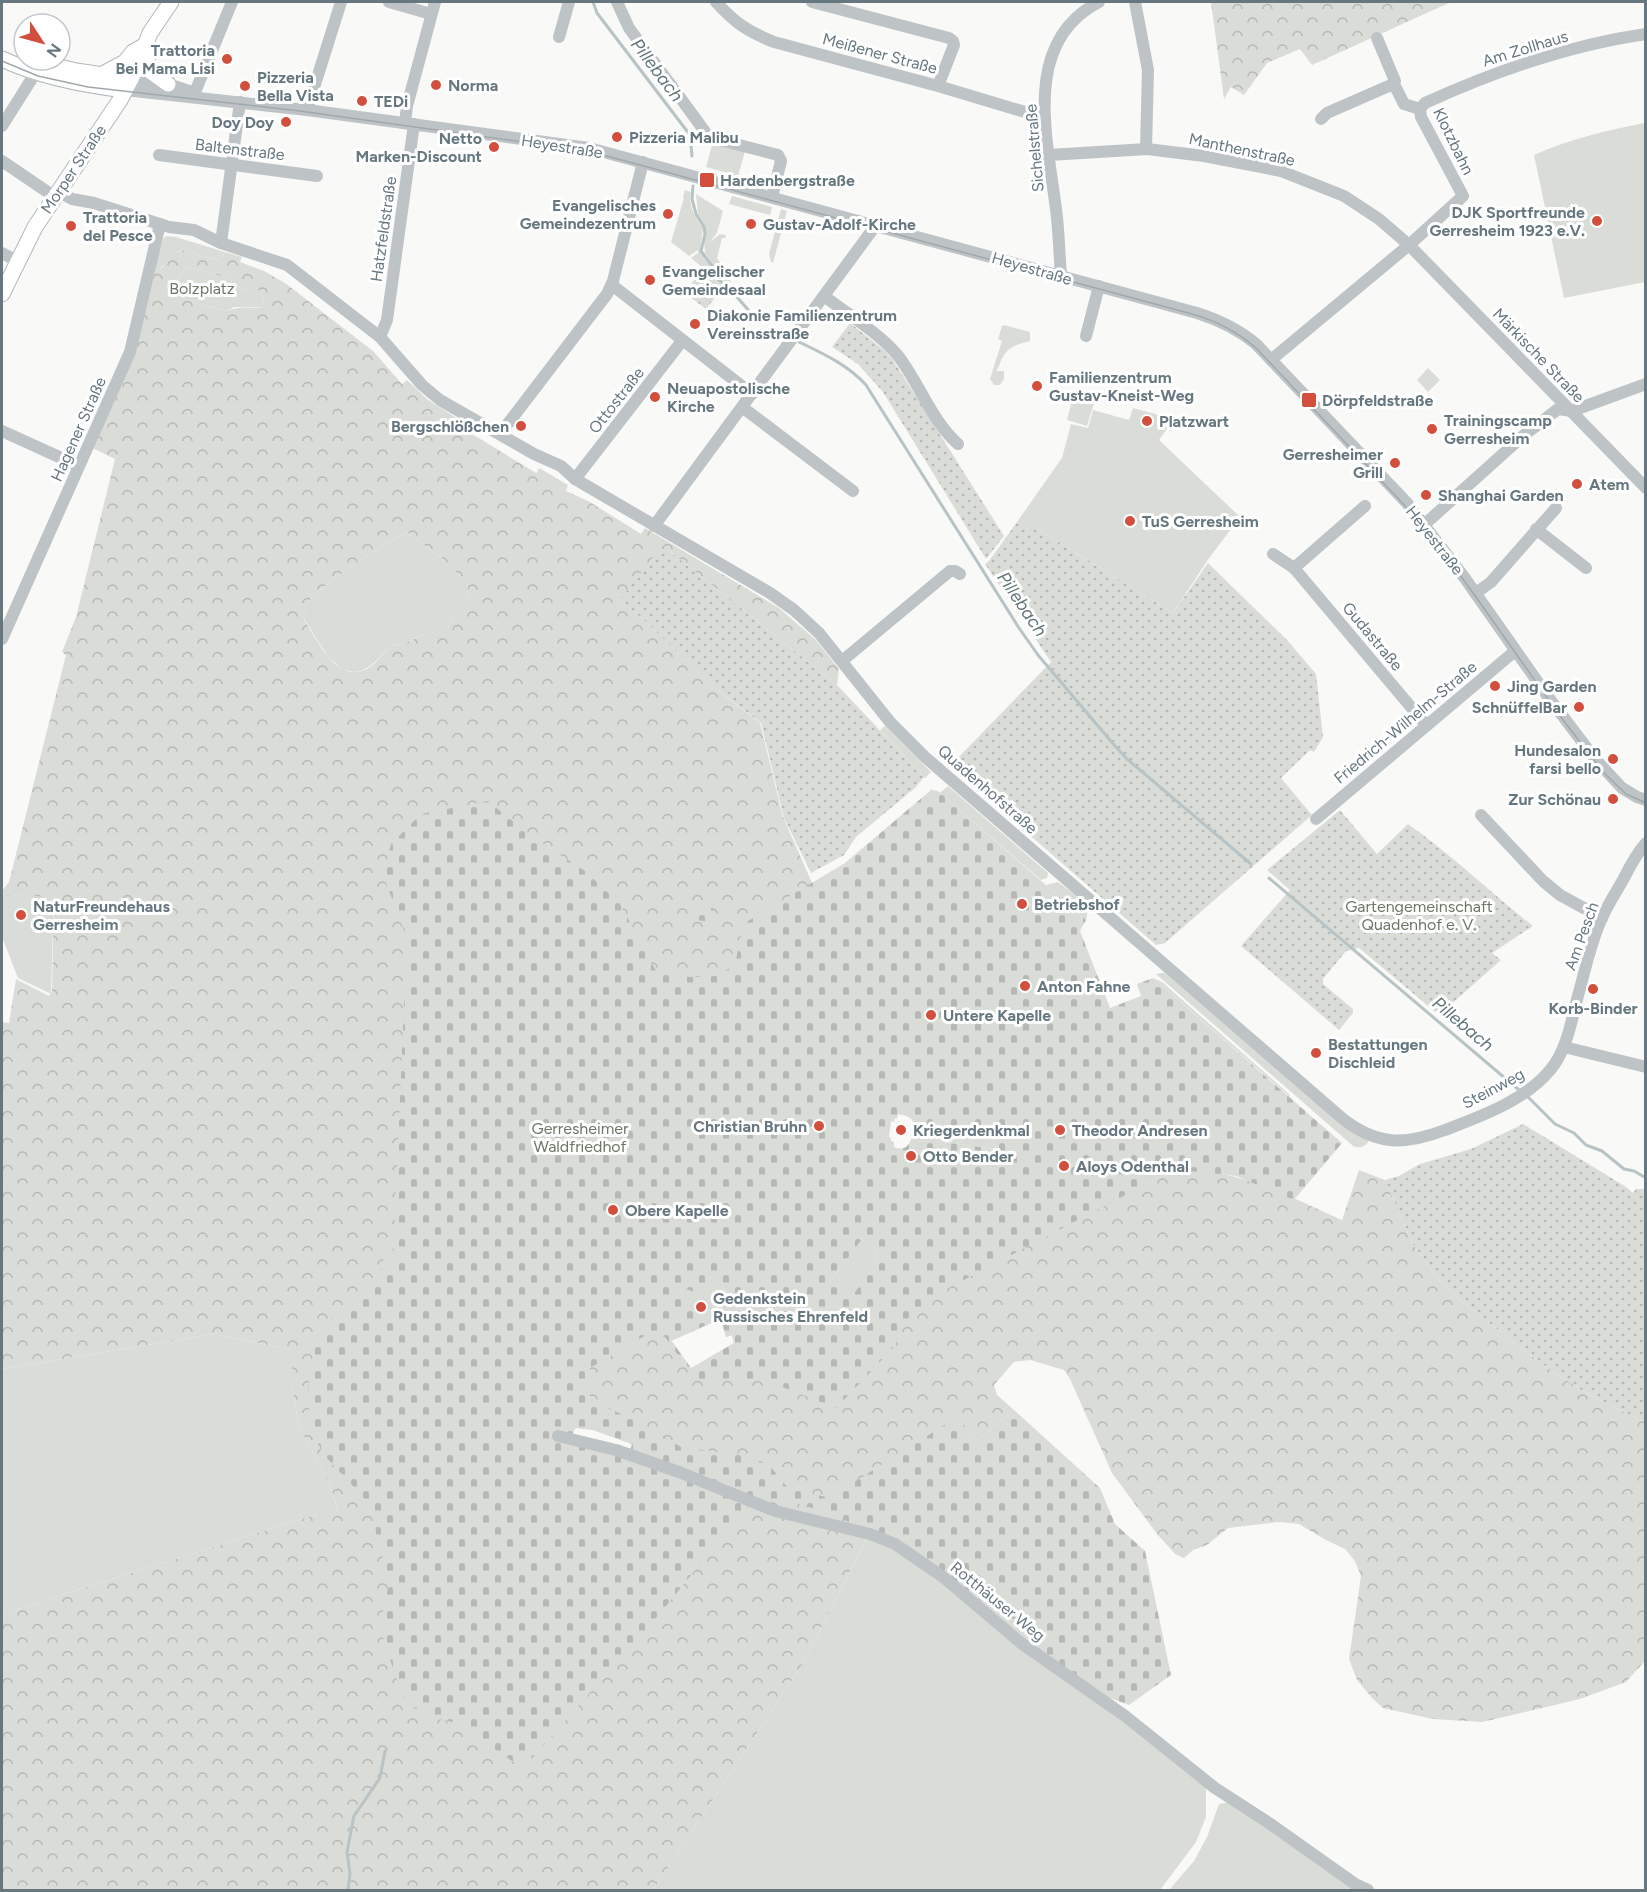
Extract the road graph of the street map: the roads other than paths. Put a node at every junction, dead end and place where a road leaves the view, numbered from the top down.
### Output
1 (171, 2) edge
2 (232, 2) edge
3 (341, 2) edge
4 (389, 2) edge
5 (435, 2) edge
6 (568, 2) edge
7 (716, 2) edge
8 (812, 2) edge
9 (1100, 2) edge
10 (1135, 2) edge
11 (623, 4) edge
12 (431, 14) junction
13 (1646, 34) edge
14 (559, 37) dead end
15 (1377, 38) dead end
16 (144, 45) junction
17 (72, 70) edge
18 (32, 72) edge
19 (45, 72) edge
20 (101, 75) junction
21 (128, 84) junction
22 (168, 84) junction
23 (1393, 85) junction
24 (938, 86) junction
25 (194, 95) junction
26 (240, 102) junction
27 (1420, 109) junction
28 (307, 110) junction
29 (1045, 118) junction
30 (1322, 119) dead end
31 (410, 124) junction
32 (2, 126) edge
33 (1146, 149) junction
34 (159, 155) dead end
35 (1049, 155) junction
36 (2, 161) edge
37 (643, 162) junction
38 (231, 165) junction
39 (317, 176) dead end
40 (59, 191) junction
41 (772, 197) junction
42 (164, 225) junction
43 (876, 225) junction
44 (221, 243) junction
45 (1409, 245) junction
46 (2, 253) edge
47 (17, 261) junction
48 (1061, 276) junction
49 (612, 285) junction
50 (1099, 286) junction
51 (2, 294) edge
52 (824, 296) junction
53 (1086, 336) dead end
54 (380, 337) junction
55 (682, 341) junction
56 (1271, 360) junction
57 (1646, 384) edge
58 (752, 394) junction
59 (742, 407) junction
60 (1572, 411) junction
61 (2, 431) edge
62 (500, 434) junction
63 (958, 444) dead end
64 (79, 466) junction
65 (575, 479) junction
66 (1646, 488) edge
67 (852, 491) dead end
68 (1365, 506) dead end
69 (1556, 508) dead end
70 (1425, 524) junction
71 (654, 526) junction
72 (1536, 529) junction
73 (1273, 554) dead end
74 (1294, 568) junction
75 (1586, 568) dead end
76 (960, 574) dead end
77 (1476, 593) junction
78 (2, 639) edge
79 (1515, 651) junction
80 (842, 661) junction
81 (1426, 725) junction
82 (1646, 800) edge
83 (1481, 815) dead end
84 (1316, 819) dead end
85 (1646, 843) edge
86 (1602, 918) junction
87 (1564, 1047) junction
88 (1646, 1067) edge
89 (1374, 1137) joint
90 (558, 1436) dead end
91 (1368, 1890) edge

1 - 16 main road
2 - 25 street
3 - 28 street
4 - 12 street
5 - 12 street, Hatzfeldstraße
6 - 14 street
7 - 24 street, Meißener Straße
8 - 24 street
9 - 29 street, Sichelstraße
10 - 33 street
11 - 41 street
12 - 31 street, Hatzfeldstraße
13 - 27 street, Am Zollhaus
15 - 23 street
16 - 20 main road
16 - 21 main road, Morper Straße
16 - 22 main road
17 - 20 main road, Heyestraße
18 - 32 street
19 - 21 main road, Heyestraße
20 - 21 main road, Heyestraße
21 - 22 street, Heyestraße
21 - 25 street, Heyestraße
21 - 40 main road, Morper Straße
22 - 25 street, Heyestraße
23 - 27 street, Klotzbahn
23 - 30 street
24 - 29 street, Meißener Straße
25 - 26 street, Heyestraße
26 - 28 street, Heyestraße
26 - 38 street
27 - 45 street, Klotzbahn
28 - 31 street, Heyestraße
29 - 35 street, Sichelstraße
31 - 37 street, Heyestraße
31 - 54 street, Hatzfeldstraße
33 - 35 street, Manthenstraße
33 - 45 street, Manthenstraße
34 - 38 street, Baltenstraße
35 - 48 street, Sichelstraße
36 - 40 street, Quadenhofstraße
37 - 41 street, Heyestraße
37 - 49 street
38 - 39 street, Baltenstraße
38 - 44 street
40 - 42 street, Quadenhofstraße
40 - 47 main road, Morper Straße
41 - 43 street, Heyestraße
42 - 44 street, Quadenhofstraße
42 - 64 street, Hagener Straße
43 - 48 street, Heyestraße
43 - 52 street
44 - 54 street, Quadenhofstraße
45 - 56 street
45 - 60 street, Märkische Straße
46 - 47 street
47 - 51 main road, Morper Straße
48 - 50 street, Heyestraße
49 - 55 street
49 - 62 street
50 - 53 street
50 - 56 street, Heyestraße
52 - 58 street
52 - 63 street
54 - 62 street, Quadenhofstraße
55 - 58 street
55 - 65 street, Ottostraße
56 - 70 street, Heyestraße
57 - 60 street
58 - 59 street
59 - 67 street
59 - 71 street
60 - 66 street, Märkische Straße
60 - 70 street
61 - 64 street
62 - 65 street, Quadenhofstraße
64 - 78 street, Hagener Straße
65 - 71 street, Quadenhofstraße
68 - 74 street
69 - 72 street
70 - 77 street, Heyestraße
71 - 80 street, Quadenhofstraße
72 - 75 street
72 - 77 street
73 - 74 street, Gudastraße
74 - 81 street, Gudastraße
76 - 80 street
77 - 79 street, Heyestraße
79 - 81 street, Friedrich-Wilhelm-Straße
79 - 82 street, Heyestraße
80 - 89 street, Quadenhofstraße
81 - 84 street, Friedrich-Wilhelm-Straße
83 - 86 street
85 - 86 street, Am Pesch
86 - 87 street, Am Pesch
87 - 88 street
87 - 89 street, Steinweg
90 - 91 street, Rotthäuser Weg

